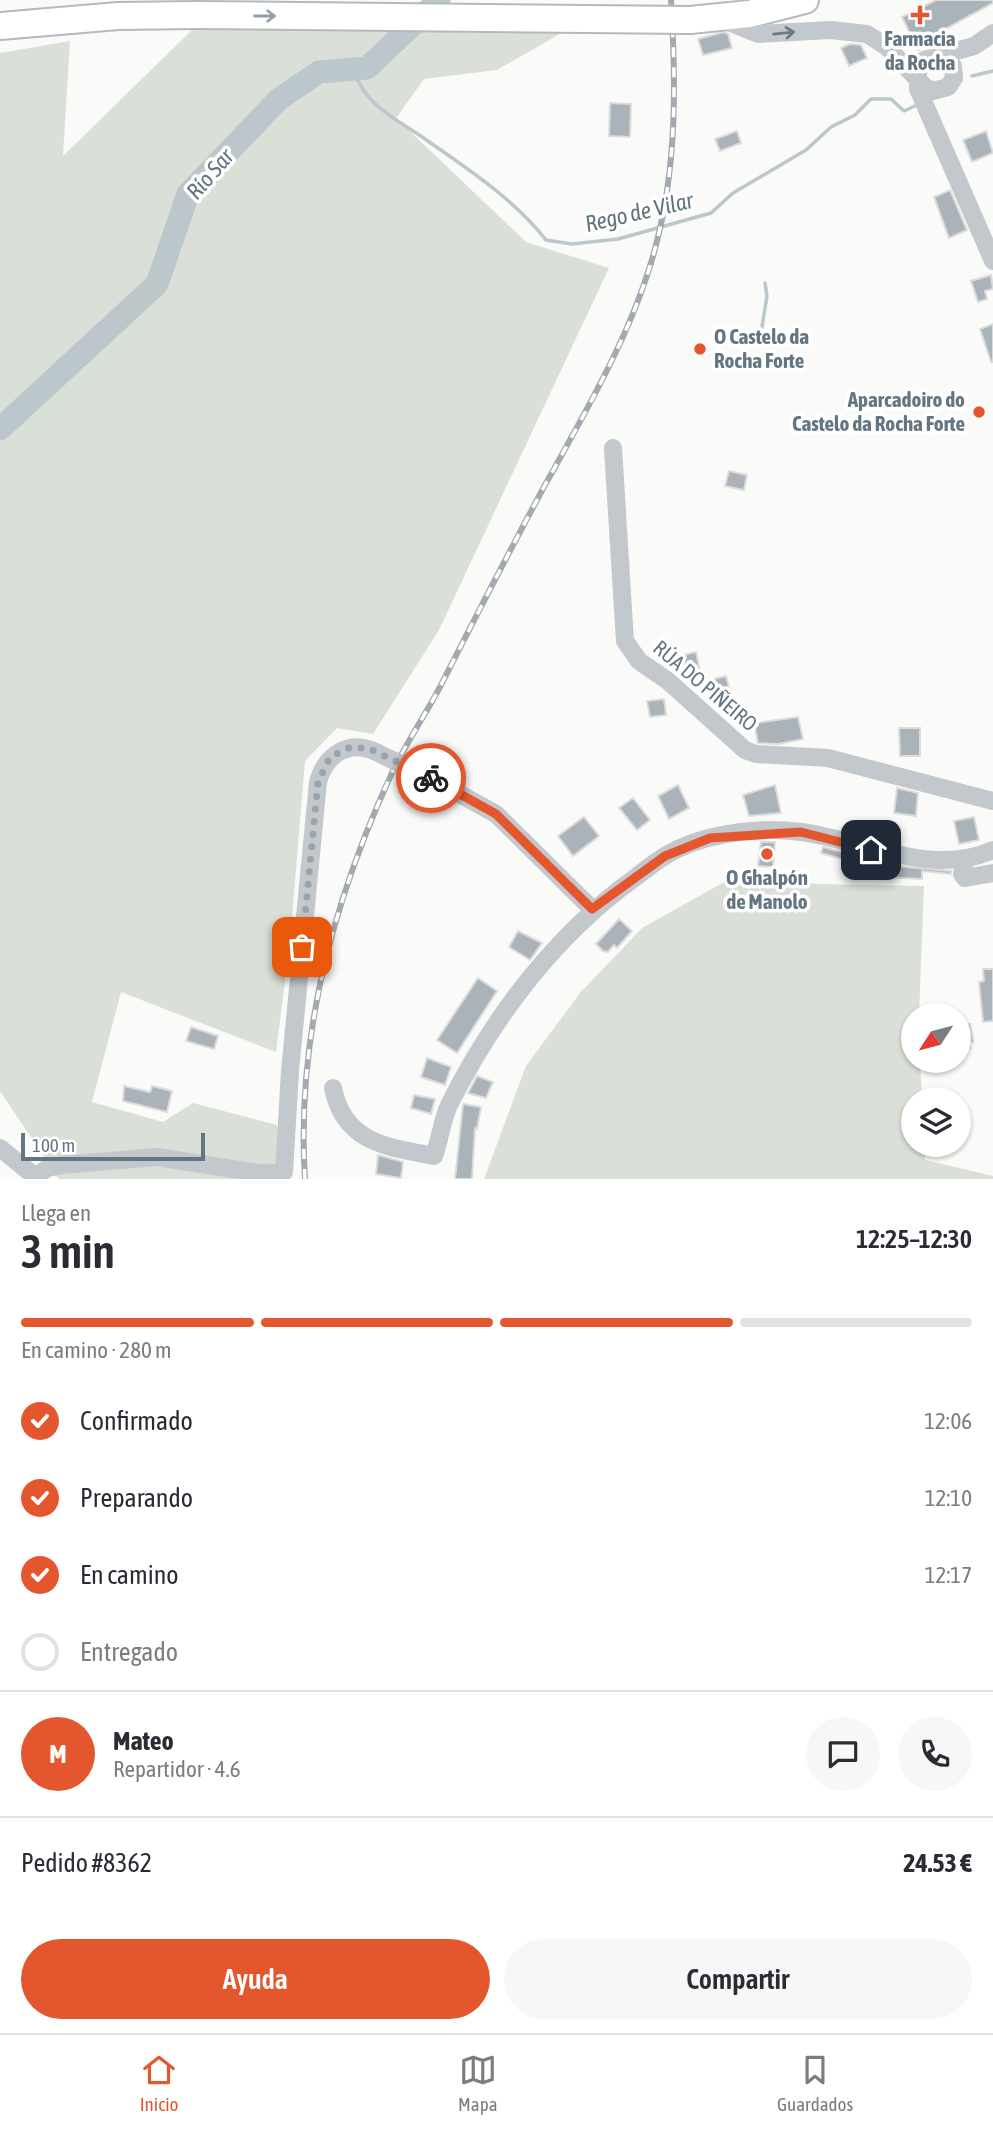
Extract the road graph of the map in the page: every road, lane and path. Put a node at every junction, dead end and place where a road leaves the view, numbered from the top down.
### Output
1 (81, 0) edge
2 (483, 0) edge
3 (805, 0) edge
4 (0, 8) edge
5 (722, 9) edge
6 (689, 12) junction
7 (161, 15) junction
8 (0, 26) edge
9 (993, 33) edge
10 (0, 43) edge
11 (974, 46) junction
12 (942, 56) junction
13 (955, 71) junction
14 (919, 77) junction
15 (944, 90) junction
16 (943, 144) junction
17 (993, 261) edge
18 (613, 448) dead end
19 (993, 801) edge
20 (993, 850) edge
21 (965, 860) junction
22 (993, 873) edge
23 (592, 909) junction
24 (333, 1088) dead end
25 (0, 1148) edge
26 (37, 1177) edge

1 - 4 highway
2 - 6 highway
3 - 5 highway
5 - 6 highway
5 -> 14 street
7 -> 6 highway, bridge
7 - 8 highway
7 - 10 highway
9 - 11 street
11 - 12 street
11 - 13 street
12 - 13 street
12 - 14 street
13 - 15 street
14 - 15 street
14 - 16 street
15 - 16 street
16 - 17 street
18 - 19 street, RÚA DO PIÑEIRO
20 - 21 street
21 - 22 street
21 - 23 street
23 - 24 street
23 - 26 street, bridge
25 - 26 street

